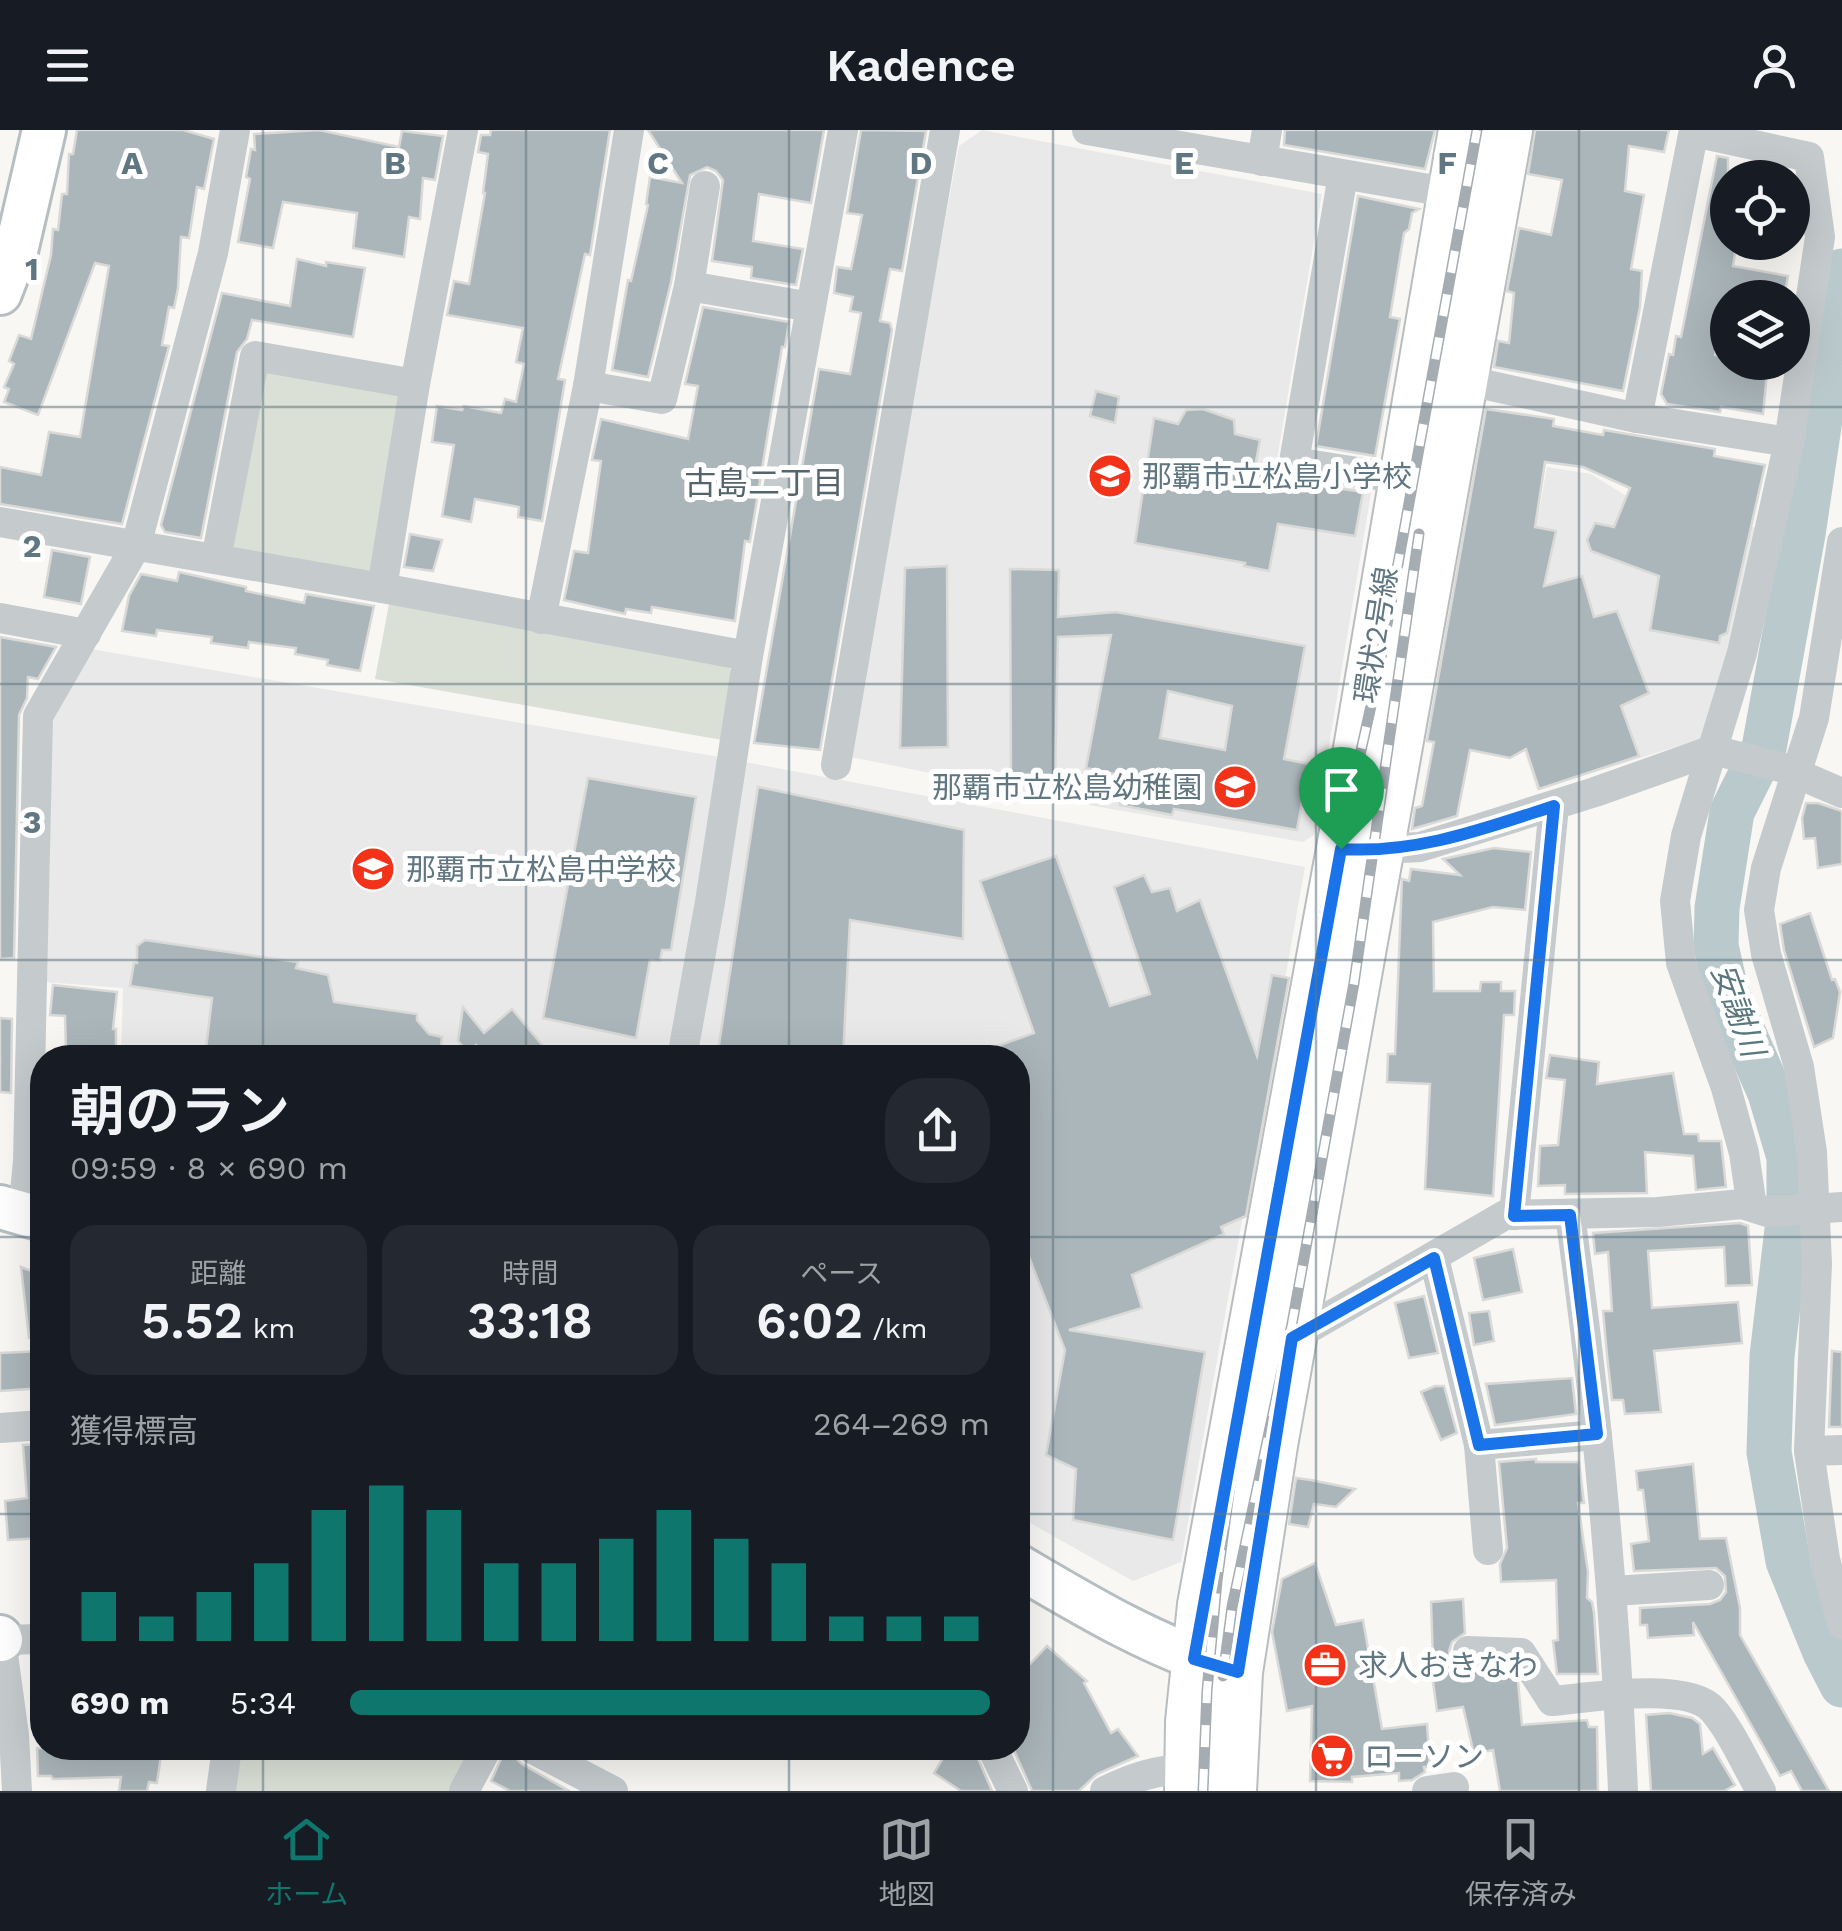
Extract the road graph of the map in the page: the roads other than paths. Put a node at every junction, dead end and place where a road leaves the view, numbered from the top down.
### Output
1 (44, 130) edge
2 (235, 130) edge
3 (463, 130) edge
4 (629, 130) edge
5 (843, 130) edge
6 (945, 130) edge
7 (1086, 130) edge
8 (1267, 130) edge
9 (1463, 130) edge
10 (1508, 130) edge
11 (1694, 131) edge
12 (1262, 161) junction
13 (1343, 175) junction
14 (705, 186) dead end
15 (1452, 192) junction
16 (689, 286) junction
17 (0, 294) edge
18 (811, 307) junction
19 (1464, 380) junction
20 (415, 384) junction
21 (588, 386) junction
22 (1636, 418) junction
23 (1789, 442) junction
24 (1402, 478) junction
25 (0, 522) edge
26 (1842, 542) edge
27 (136, 546) junction
28 (216, 560) junction
29 (382, 588) junction
30 (0, 618) edge
31 (541, 619) junction
32 (86, 634) junction
33 (748, 656) junction
34 (1724, 753) junction
35 (836, 765) dead end
36 (1790, 770) junction
37 (1842, 793) edge
38 (1554, 806) junction
39 (1360, 850) junction
40 (31, 1045) edge
41 (684, 1045) edge
42 (30, 1073) edge
43 (1760, 1209) junction
44 (1819, 1209) edge
45 (22, 1213) edge
46 (1570, 1215) junction
47 (1514, 1216) junction
48 (1434, 1258) junction
49 (1292, 1338) junction
50 (30, 1426) edge
51 (0, 1428) edge
52 (1597, 1434) junction
53 (1479, 1445) junction
54 (1842, 1450) edge
55 (1809, 1451) junction
56 (1488, 1550) dead end
57 (1030, 1573) edge
58 (1709, 1585) dead end
59 (1613, 1591) junction
60 (1842, 1624) edge
61 (0, 1639) edge
62 (30, 1639) edge
63 (1468, 1651) dead end
64 (1216, 1665) junction
65 (1620, 1696) junction
66 (226, 1760) edge
67 (481, 1760) edge
68 (554, 1760) edge
69 (998, 1760) edge
70 (1189, 1780) edge
71 (17, 1791) edge
72 (221, 1791) edge
73 (464, 1791) edge
74 (613, 1791) edge
75 (1013, 1791) edge
76 (1106, 1791) edge
77 (1232, 1791) edge
78 (1623, 1791) edge
79 (1761, 1791) edge

1 - 17 street
2 - 27 street
3 - 20 street
4 - 21 street
5 - 18 street
6 - 35 street
7 - 12 street
8 - 12 street
9 - 15 main road, 環状2号線
10 - 19 main road, 環状2号線
11 - 22 street
11 - 23 street
12 - 13 street
13 - 15 street
13 - 24 street
14 - 16 street
15 - 24 main road, 環状2号線
16 - 18 street
16 - 21 street
18 - 33 street
19 - 22 street
19 - 39 main road, 環状2号線
20 - 28 street
20 - 29 street
21 - 31 street
22 - 23 street
23 - 34 street
24 - 39 main road, 環状2号線
25 - 27 street
26 - 36 street
27 - 28 street
27 - 32 street
28 - 29 street
29 - 31 street
30 - 32 street
31 - 33 street
32 - 40 street
33 - 41 street
34 - 36 street
34 - 38 street
34 - 43 street
36 - 37 street
36 - 44 street
38 - 39 street
38 - 47 street
39 - 49 main road, 環状2号線
39 - 64 main road, 環状2号線
42 - 45 street
43 - 44 street
43 - 46 street
44 - 55 street
46 - 47 street
46 - 52 street
47 - 48 street
48 - 49 street
48 - 53 street
49 - 64 main road, 環状2号線
50 - 51 street
52 - 53 street
52 - 59 street
53 - 56 street
54 - 55 street
55 - 60 street
57 - 64 street
58 - 59 street
59 - 65 street
61 - 62 street
61 - 71 street
63 - 65 street
64 - 70 main road, 環状2号線
64 - 77 main road, 環状2号線
65 - 78 street
65 - 79 street
66 - 72 street
67 - 73 street
68 - 74 street
69 - 75 street
70 - 76 street

